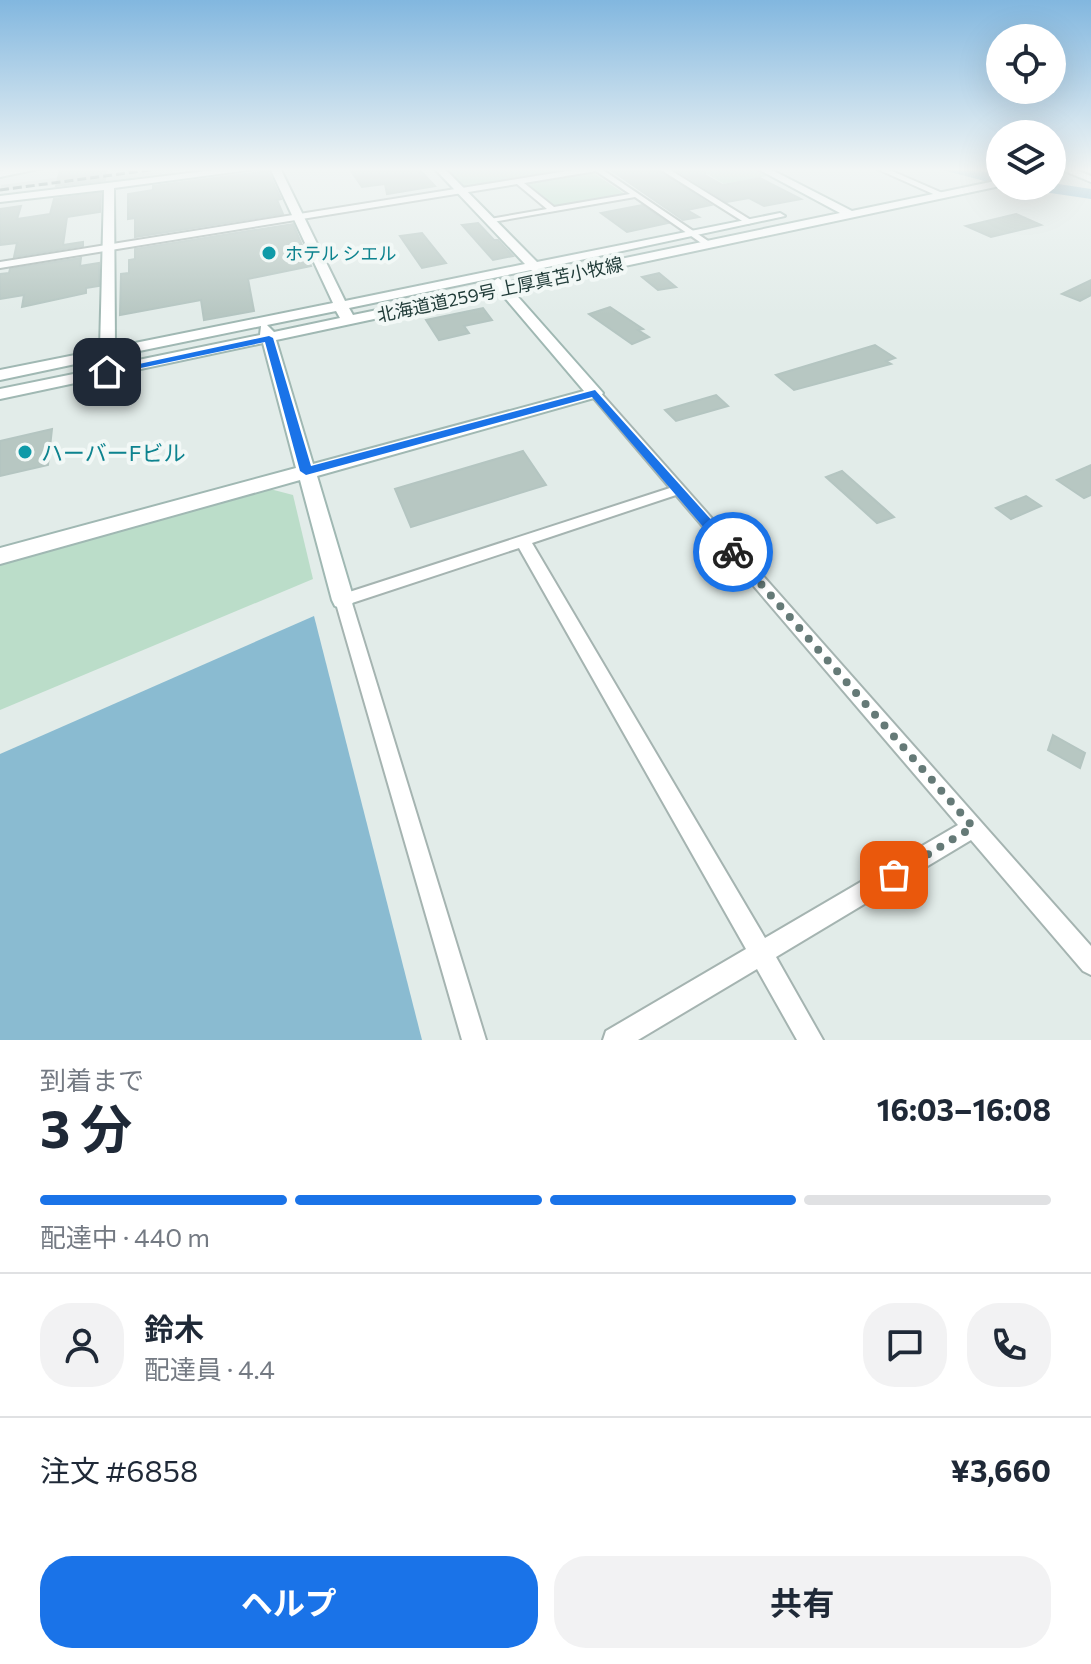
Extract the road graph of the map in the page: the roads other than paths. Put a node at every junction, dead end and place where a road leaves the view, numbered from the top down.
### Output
1 (108, 217) edge
2 (298, 217) joint
3 (486, 217) edge
4 (516, 217) edge
5 (668, 217) edge
6 (741, 217) edge
7 (777, 217) edge
8 (845, 217) edge
9 (490, 221) junction
10 (750, 222) junction
11 (692, 233) junction
12 (710, 245) junction
13 (107, 248) junction
14 (0, 265) edge
15 (534, 266) junction
16 (491, 274) junction
17 (547, 279) junction
18 (503, 289) junction
19 (341, 305) junction
20 (349, 321) junction
21 (266, 330) junction
22 (107, 354) junction
23 (107, 372) junction
24 (0, 375) edge
25 (595, 393) junction
26 (0, 394) edge
27 (306, 471) junction
28 (678, 490) junction
29 (523, 541) junction
30 (0, 556) edge
31 (343, 600) junction
32 (973, 827) junction
33 (762, 954) junction
34 (1091, 963) edge
35 (474, 1040) edge
36 (615, 1040) edge
37 (811, 1040) edge

1 - 13 street
2 - 13 street
2 - 19 street
3 - 9 street
4 - 9 street
5 - 11 street
6 - 10 street
7 - 10 street, 北海道道259号 上厚真苫小牧線
8 - 12 street, 北海道道259号 上厚真苫小牧線
9 - 15 street
10 - 11 street, 北海道道259号 上厚真苫小牧線
11 - 12 street
11 - 15 street, 北海道道259号 上厚真苫小牧線
12 - 17 street, 北海道道259号 上厚真苫小牧線
13 - 14 street
13 - 22 street
15 - 16 street, 北海道道259号 上厚真苫小牧線
15 - 17 street
16 - 18 street
16 - 19 street, 北海道道259号 上厚真苫小牧線
17 - 18 street, 北海道道259号 上厚真苫小牧線
18 - 20 street, 北海道道259号 上厚真苫小牧線
18 - 25 street
19 - 20 street
19 - 21 street, 北海道道259号 上厚真苫小牧線
20 - 21 street, 北海道道259号 上厚真苫小牧線
21 - 22 street, 北海道道259号 上厚真苫小牧線
21 - 23 street, 北海道道259号 上厚真苫小牧線
21 - 27 street
22 - 23 street
22 - 24 street, 北海道道259号 上厚真苫小牧線
23 - 26 street, 北海道道259号 上厚真苫小牧線
25 - 27 street
25 - 28 street
27 - 30 street
27 - 31 street
28 - 29 street
28 - 32 street
29 - 31 street
29 - 33 street
31 - 35 street
32 - 33 street
32 - 34 street
33 - 36 street
33 - 37 street

